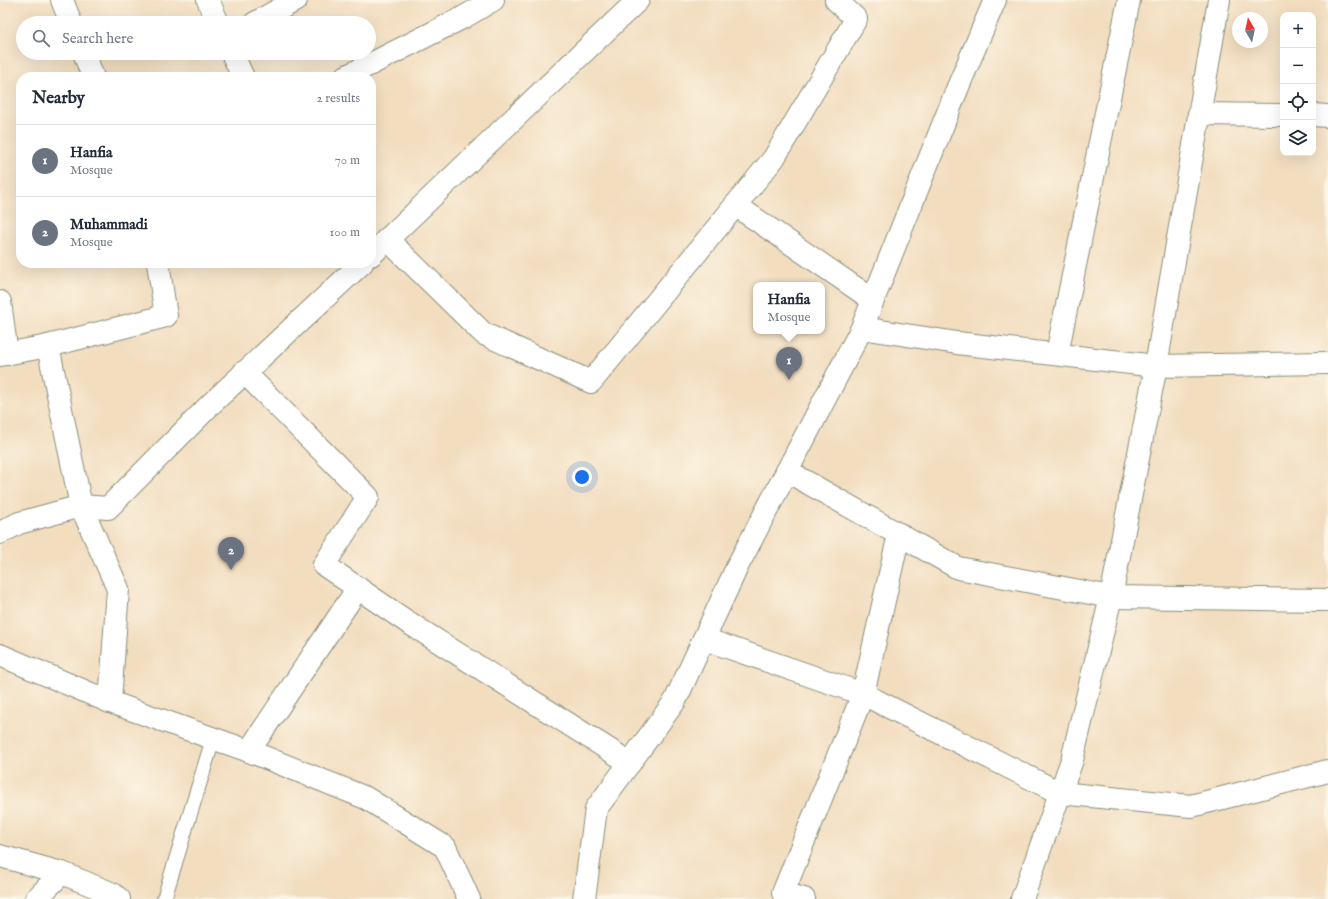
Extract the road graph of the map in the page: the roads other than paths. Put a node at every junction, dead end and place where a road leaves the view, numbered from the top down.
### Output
1 (62, 0) edge
2 (208, 0) edge
3 (296, 0) edge
4 (493, 0) edge
5 (638, 0) edge
6 (836, 0) edge
7 (995, 0) edge
8 (1128, 0) edge
9 (1220, 0) edge
10 (68, 16) edge
11 (215, 16) edge
12 (267, 16) edge
13 (87, 60) edge
14 (235, 60) edge
15 (91, 72) edge
16 (241, 72) edge
17 (355, 72) edge
18 (1199, 114) junction
19 (1280, 115) edge
20 (1316, 116) edge
21 (1328, 116) edge
22 (735, 205) junction
23 (387, 239) junction
24 (376, 250) edge
25 (159, 268) edge
26 (357, 268) edge
27 (873, 300) junction
28 (0, 302) edge
29 (862, 328) junction
30 (48, 346) junction
31 (3, 354) edge
32 (1057, 354) junction
33 (1328, 363) edge
34 (1156, 366) junction
35 (244, 372) junction
36 (787, 471) junction
37 (81, 506) junction
38 (0, 533) edge
39 (899, 534) junction
40 (358, 588) junction
41 (1111, 597) junction
42 (1328, 600) edge
43 (704, 639) junction
44 (0, 655) edge
45 (863, 694) junction
46 (110, 702) junction
47 (214, 739) junction
48 (249, 751) junction
49 (630, 763) junction
50 (1328, 771) edge
51 (1060, 793) junction
52 (0, 856) edge
53 (62, 873) junction
54 (36, 899) edge
55 (119, 899) edge
56 (164, 899) edge
57 (469, 899) edge
58 (584, 899) edge
59 (804, 899) edge
60 (1022, 899) edge

1 - 10 street
2 - 11 street
3 - 12 street
4 - 17 street
5 - 23 street
6 - 22 street
7 - 27 street
8 - 32 street
9 - 18 street
13 - 15 street
14 - 16 street
18 - 19 street
18 - 34 street
20 - 21 street
22 - 23 street
22 - 27 street
23 - 24 street
25 - 30 street
26 - 35 street
27 - 29 street
28 - 31 street
29 - 32 street
29 - 36 street
30 - 31 street
30 - 37 street
32 - 34 street
33 - 34 street
34 - 41 street
35 - 37 street
35 - 40 street
36 - 39 street
36 - 43 street
37 - 38 street
37 - 46 street
39 - 41 street
39 - 45 street
40 - 48 street
40 - 49 street
41 - 42 street
41 - 51 street
43 - 45 street
43 - 49 street
44 - 46 street
45 - 51 street
45 - 59 street
46 - 47 street
47 - 48 street
47 - 56 lane
48 - 57 street
49 - 58 street
50 - 51 street
51 - 60 street
52 - 53 street
53 - 54 street
53 - 55 street

